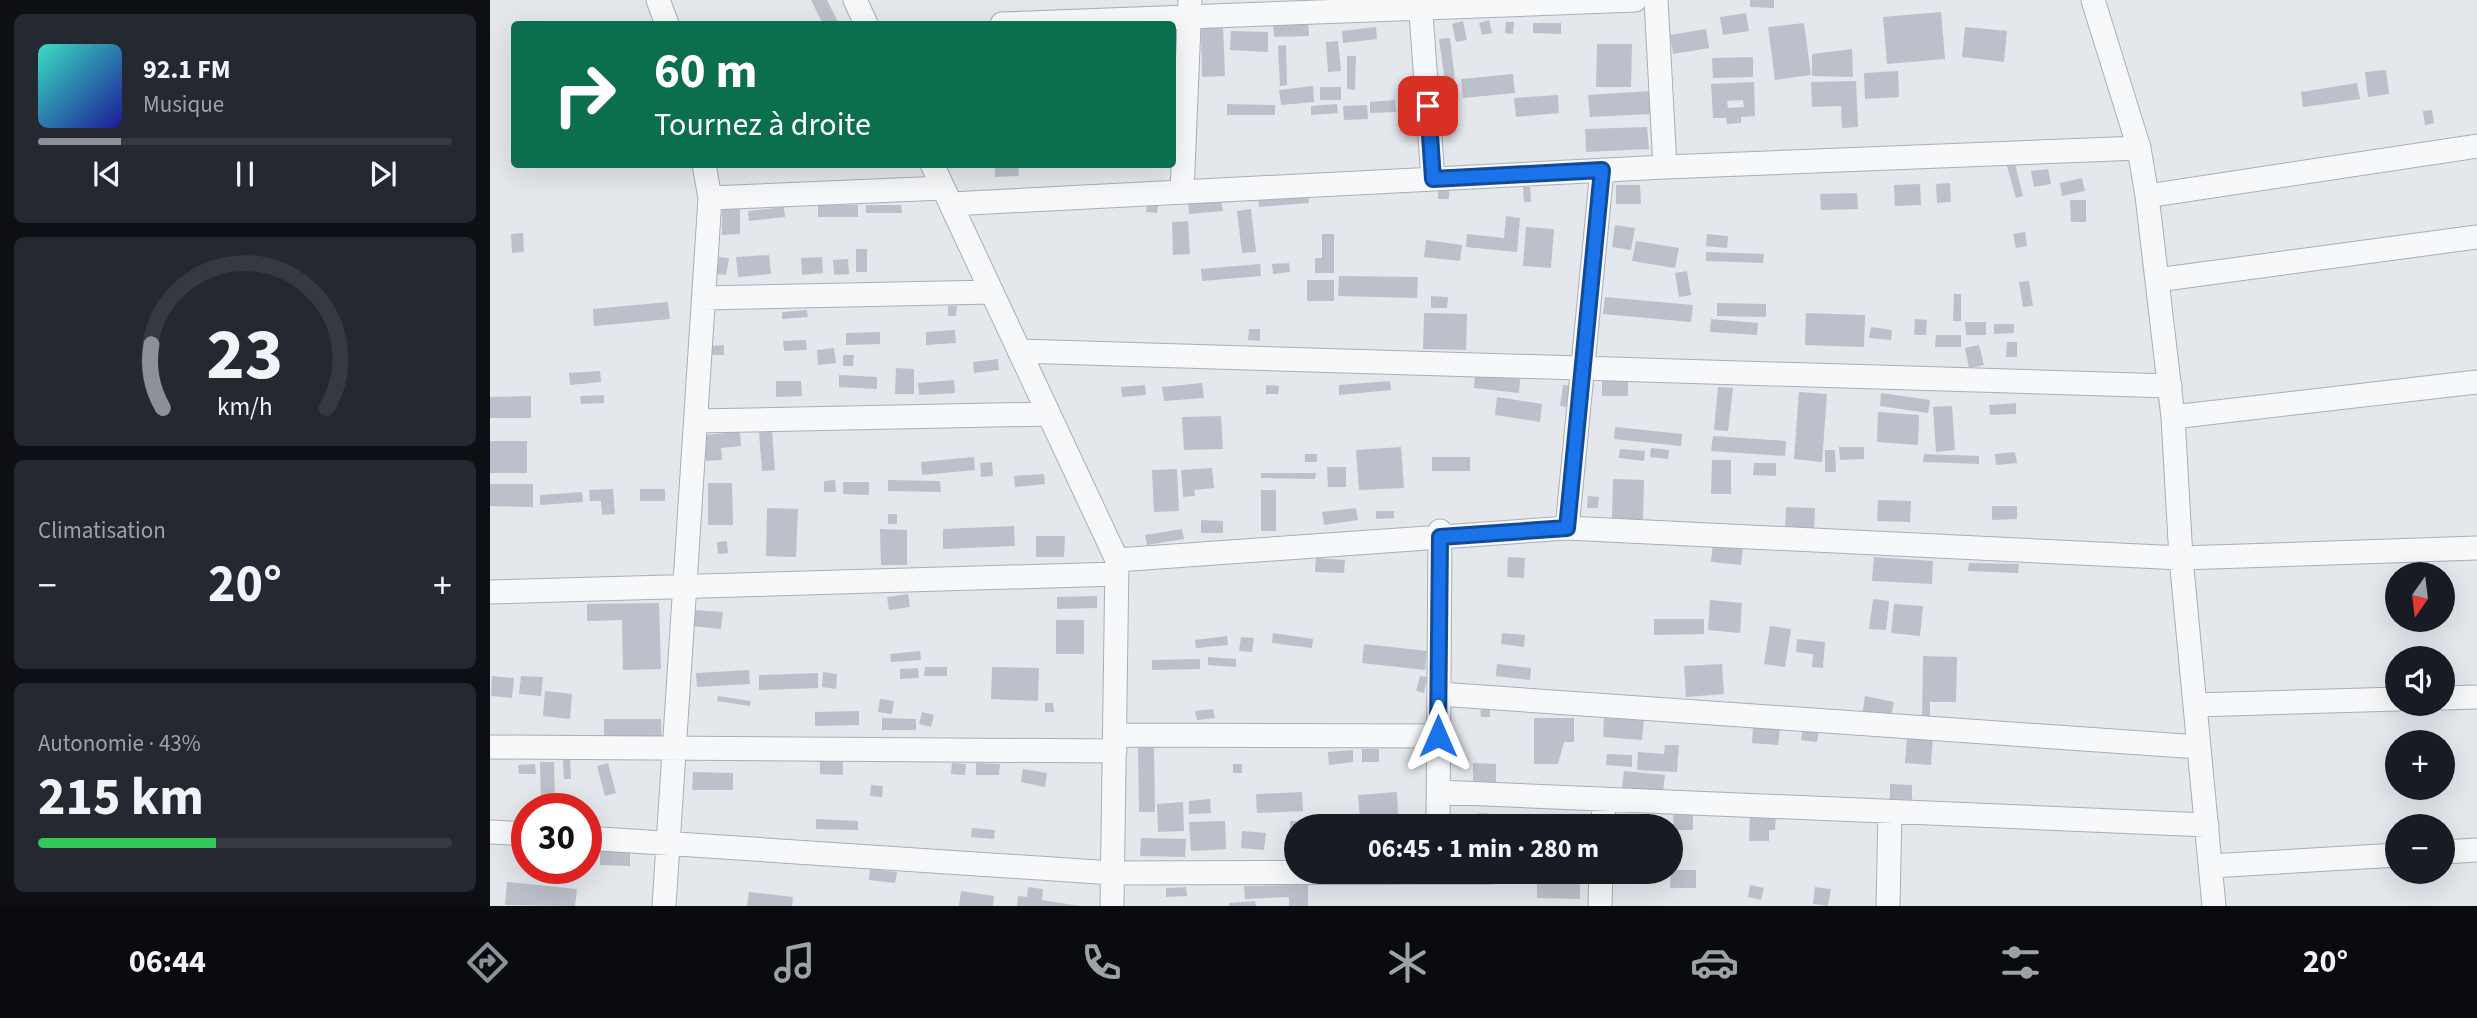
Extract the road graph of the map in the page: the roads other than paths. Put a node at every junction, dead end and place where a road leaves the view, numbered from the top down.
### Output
1 (658, 0) edge
2 (855, 0) edge
3 (1635, 0) edge
4 (1656, 0) edge
5 (2094, 0) edge
6 (1420, 4) edge
7 (1190, 9) edge
8 (666, 21) edge
9 (865, 21) edge
10 (1040, 21) edge
11 (2477, 146) edge
12 (2138, 148) junction
13 (1665, 167) junction
14 (705, 168) edge
15 (934, 168) edge
16 (1602, 170) junction
17 (1433, 179) junction
18 (1182, 192) junction
19 (947, 196) junction
20 (2147, 196) junction
21 (710, 198) junction
22 (2477, 237) edge
23 (2157, 281) junction
24 (992, 292) junction
25 (704, 298) junction
26 (1019, 351) junction
27 (1583, 367) junction
28 (2477, 382) edge
29 (2170, 386) junction
30 (1049, 414) junction
31 (2173, 417) junction
32 (697, 421) junction
33 (1567, 528) junction
34 (1440, 534) junction
35 (2477, 548) edge
36 (2181, 558) junction
37 (1117, 567) junction
38 (685, 586) junction
39 (490, 592) edge
40 (1438, 694) junction
41 (2477, 697) edge
42 (2455, 698) edge
43 (2385, 699) edge
44 (2195, 705) junction
45 (1438, 736) junction
46 (1115, 743) junction
47 (490, 747) edge
48 (2199, 747) junction
49 (675, 748) junction
50 (1438, 792) junction
51 (1604, 799) junction
52 (1890, 812) junction
53 (1438, 814) edge
54 (1603, 814) edge
55 (2207, 825) junction
56 (490, 832) edge
57 (511, 833) edge
58 (602, 839) edge
59 (668, 844) junction
60 (2477, 850) edge
61 (2455, 851) edge
62 (2385, 856) edge
63 (2211, 866) junction
64 (1284, 872) edge
65 (1113, 873) junction
66 (1601, 884) edge
67 (664, 906) edge
68 (1112, 906) edge
69 (1600, 906) edge
70 (1888, 906) edge
71 (2214, 906) edge

1 - 8 street
2 - 9 street
3 - 6 street
4 - 13 street
5 - 12 street
6 - 7 street
6 - 17 street
7 - 10 street
7 - 18 street
11 - 20 street
12 - 13 street
12 - 20 street
13 - 16 street
14 - 21 street
15 - 19 street
16 - 17 street
16 - 27 street
17 - 18 street
18 - 19 street
19 - 21 street
19 - 24 street
20 - 23 street
21 - 25 street
22 - 23 street
23 - 29 street
24 - 25 street
24 - 26 street
25 - 32 street
26 - 27 street
26 - 30 street
27 - 29 street
27 - 33 street
28 - 31 street
29 - 31 street
30 - 32 street
30 - 37 street
31 - 36 street
32 - 38 street
33 - 34 street
33 - 36 street
34 - 37 street
34 - 40 street
35 - 36 street
36 - 44 street
37 - 38 street
37 - 46 street
38 - 39 street
38 - 49 street
40 - 45 street
40 - 48 street
41 - 42 street
43 - 44 street
44 - 48 street
45 - 46 street
45 - 50 street
46 - 49 street
46 - 65 street
47 - 49 street
48 - 55 street
49 - 59 street
50 - 51 street
50 - 53 street
51 - 52 street
51 - 54 street
52 - 55 street
52 - 70 street
55 - 63 street
56 - 57 street
58 - 59 street
59 - 65 street
59 - 67 street
60 - 61 street
62 - 63 street
63 - 71 street
64 - 65 street
65 - 68 street
66 - 69 street

